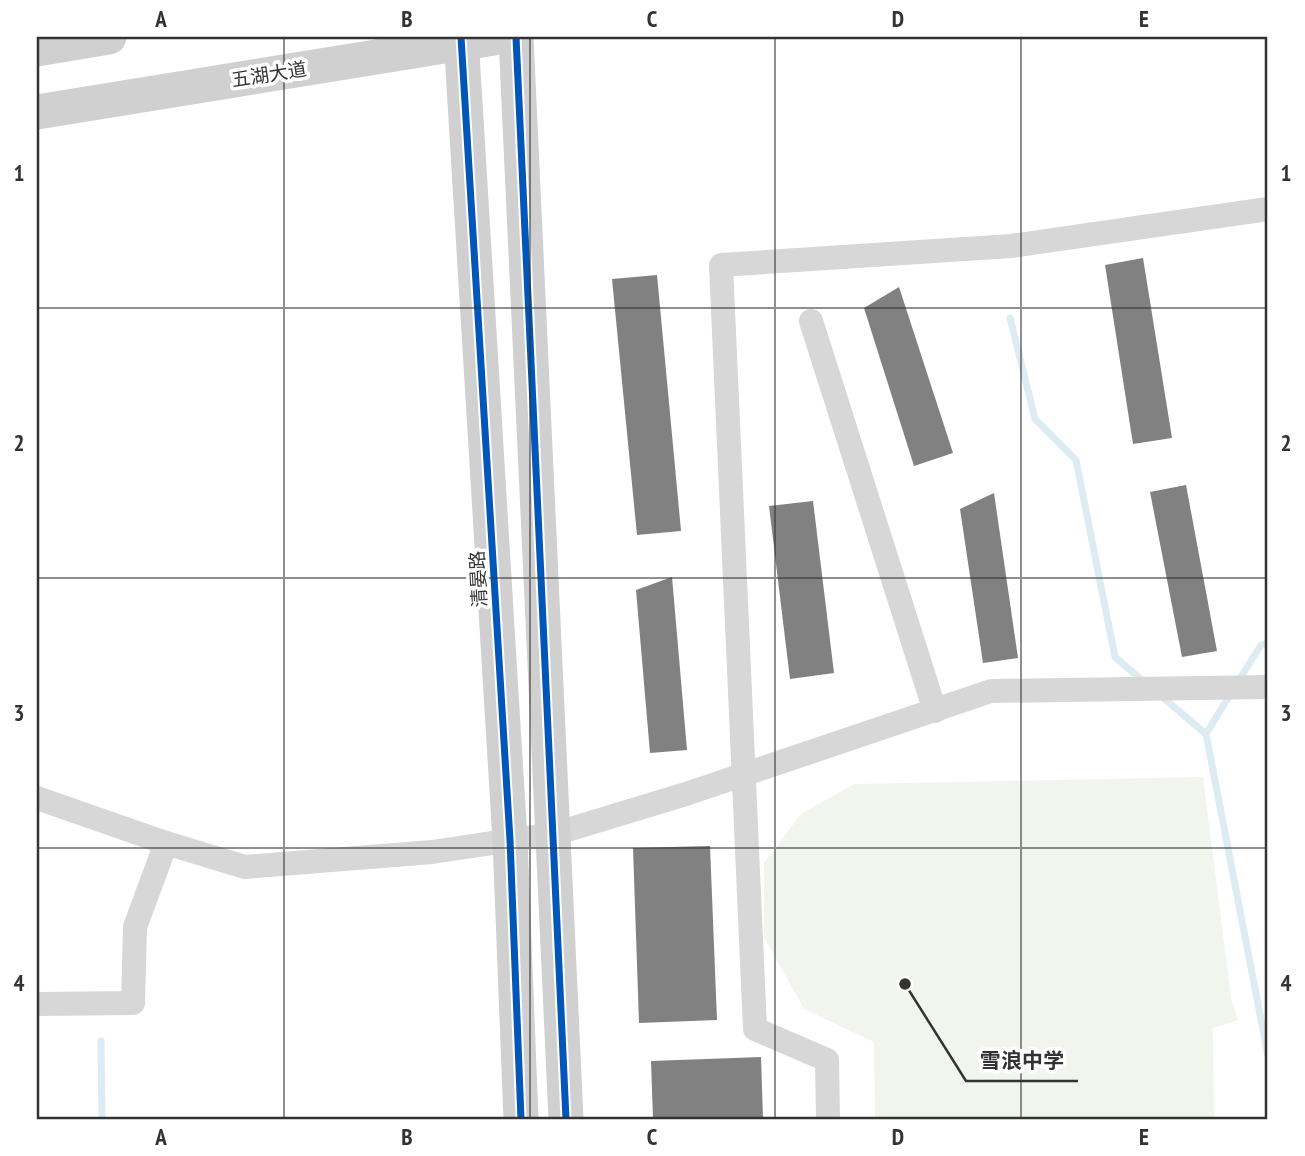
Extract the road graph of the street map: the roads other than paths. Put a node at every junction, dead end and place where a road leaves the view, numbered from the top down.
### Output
1 (109, 37) edge
2 (500, 37) edge
3 (516, 37) edge
4 (461, 40) edge
5 (37, 49) edge
6 (37, 111) edge
7 (1268, 209) edge
8 (811, 321) dead end
9 (1268, 687) edge
10 (935, 711) junction
11 (745, 773) junction
12 (37, 798) edge
13 (554, 834) junction
14 (510, 839) junction
15 (166, 843) junction
16 (37, 1004) edge
17 (521, 1119) edge
18 (566, 1119) edge
19 (828, 1119) edge

1 - 5 street
2 - 4 street, 五湖大道
3 - 13 street
4 - 6 street, 五湖大道
4 - 14 street, 清晏路
7 - 11 street
8 - 10 street
9 - 10 street
10 - 11 street
11 - 13 street
11 - 19 street
12 - 15 street
13 - 14 street
13 - 18 street
14 - 15 street
14 - 17 street, 清晏路
15 - 16 street

